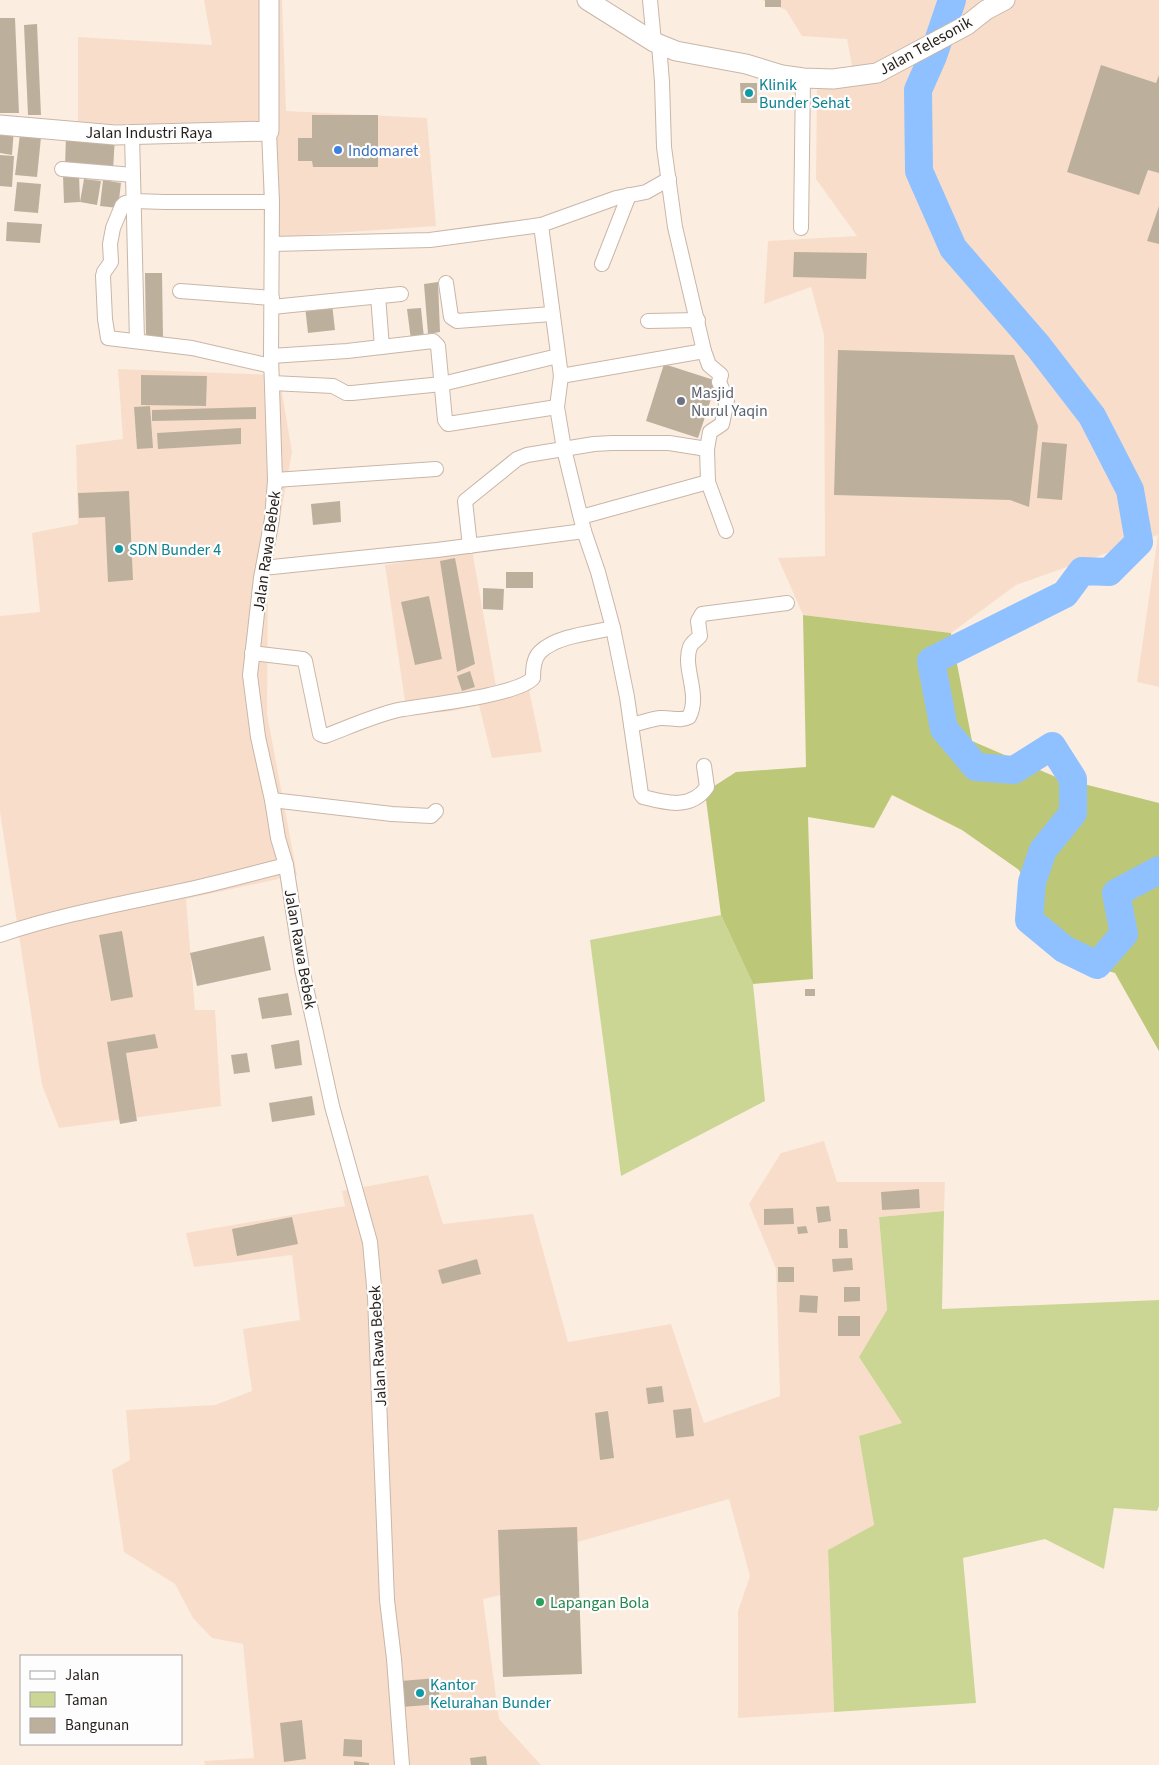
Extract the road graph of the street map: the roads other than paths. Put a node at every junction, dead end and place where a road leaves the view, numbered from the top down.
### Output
1 (269, 0) edge
2 (587, 0) edge
3 (650, 0) edge
4 (1005, 0) edge
5 (656, 43) junction
6 (803, 78) junction
7 (0, 125) edge
8 (268, 131) junction
9 (132, 135) junction
10 (62, 169) dead end
11 (133, 176) junction
12 (669, 179) junction
13 (630, 195) junction
14 (134, 201) junction
15 (272, 202) junction
16 (541, 224) junction
17 (801, 228) dead end
18 (272, 244) junction
19 (602, 264) dead end
20 (446, 283) dead end
21 (180, 291) dead end
22 (401, 294) dead end
23 (378, 296) junction
24 (272, 303) junction
25 (552, 314) junction
26 (698, 320) junction
27 (648, 322) dead end
28 (137, 341) junction
29 (382, 347) junction
30 (704, 351) junction
31 (558, 356) junction
32 (271, 361) junction
33 (560, 376) junction
34 (272, 383) junction
35 (442, 384) junction
36 (558, 407) junction
37 (564, 448) junction
38 (707, 449) junction
39 (436, 469) dead end
40 (275, 480) junction
41 (708, 482) junction
42 (581, 516) junction
43 (584, 531) junction
44 (726, 531) dead end
45 (470, 546) junction
46 (263, 568) junction
47 (787, 603) dead end
48 (613, 628) junction
49 (252, 653) junction
50 (632, 725) junction
51 (704, 766) dead end
52 (272, 800) junction
53 (436, 812) dead end
54 (286, 865) junction
55 (0, 935) edge
56 (402, 1765) edge

1 - 8 street
2 - 5 street, Jalan Telesonik
3 - 5 street
4 - 6 street, Jalan Telesonik
5 - 6 street, Jalan Telesonik
5 - 12 street
6 - 17 street
7 - 9 street, Jalan Industri Raya
8 - 9 street, Jalan Industri Raya
8 - 15 street, Jalan Rawa Bebek
9 - 11 street
10 - 11 street
11 - 14 street
12 - 13 street
12 - 26 street
13 - 16 street
13 - 19 street
14 - 15 street
14 - 28 street
14 - 28 street
15 - 18 street, Jalan Rawa Bebek
16 - 18 street
16 - 25 street
18 - 24 street, Jalan Rawa Bebek
20 - 25 street
21 - 24 street
22 - 23 street
23 - 24 street
23 - 29 street
24 - 32 street, Jalan Rawa Bebek
25 - 31 street
26 - 27 street
26 - 30 street
28 - 32 street
29 - 32 street
29 - 35 street
30 - 33 street
30 - 38 street
31 - 33 street
31 - 35 street
32 - 34 street, Jalan Rawa Bebek
33 - 36 street
34 - 35 street
34 - 40 street, Jalan Rawa Bebek
35 - 36 street
36 - 37 street
37 - 38 street
37 - 42 street
37 - 45 street
38 - 41 street
39 - 40 street
40 - 46 street, Jalan Rawa Bebek
41 - 42 street
41 - 44 street
42 - 43 street
43 - 45 street
43 - 48 street
45 - 46 street
46 - 49 street, Jalan Rawa Bebek
47 - 50 street
48 - 49 street
48 - 50 street
49 - 52 street, Jalan Rawa Bebek
50 - 51 street
52 - 53 street
52 - 54 street, Jalan Rawa Bebek
54 - 55 street
54 - 56 street, Jalan Rawa Bebek

